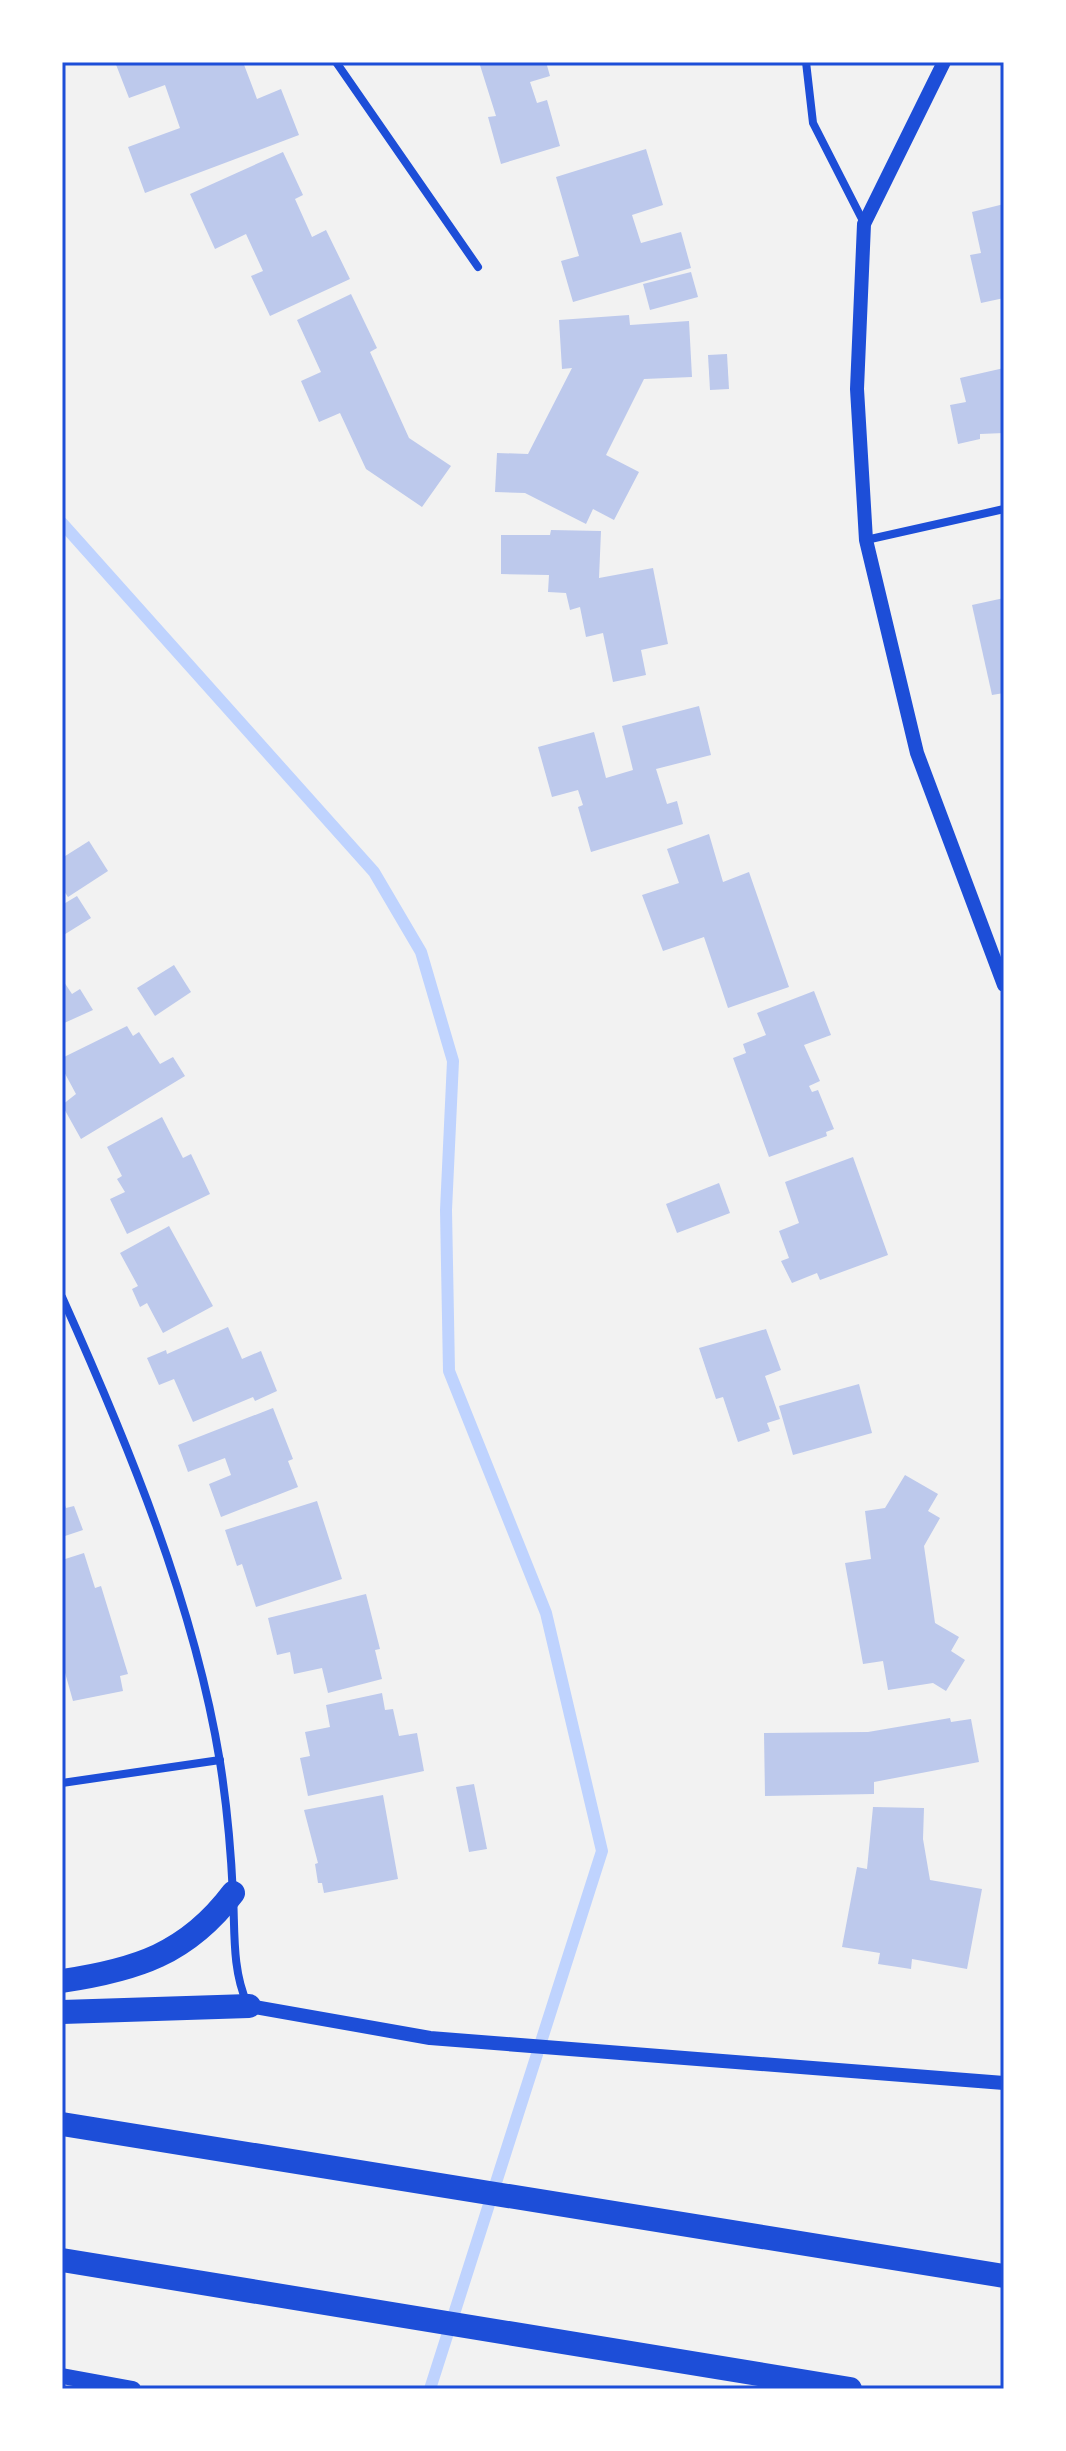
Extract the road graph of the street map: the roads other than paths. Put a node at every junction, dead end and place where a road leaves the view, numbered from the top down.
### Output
1 (336, 62) edge
2 (806, 62) edge
3 (944, 62) edge
4 (864, 224) junction
5 (478, 267) dead end
6 (1004, 509) edge
7 (866, 540) junction
8 (1004, 985) edge
9 (62, 1297) edge
10 (220, 1760) junction
11 (62, 1783) edge
12 (233, 1893) junction
13 (62, 1981) edge
14 (249, 2006) junction
15 (62, 2012) edge
16 (1004, 2083) edge
17 (62, 2124) edge
18 (62, 2260) edge
19 (1004, 2276) edge
20 (62, 2376) edge
21 (133, 2389) edge
22 (850, 2389) edge

1 - 5 street
2 - 4 street
3 - 4 street
4 - 7 street
6 - 7 street
7 - 8 street
9 - 10 street
10 - 11 street
10 - 12 street
12 - 13 highway
12 - 14 street
14 - 15 highway
14 - 16 street
17 - 19 highway
18 - 22 highway
20 - 21 main road

